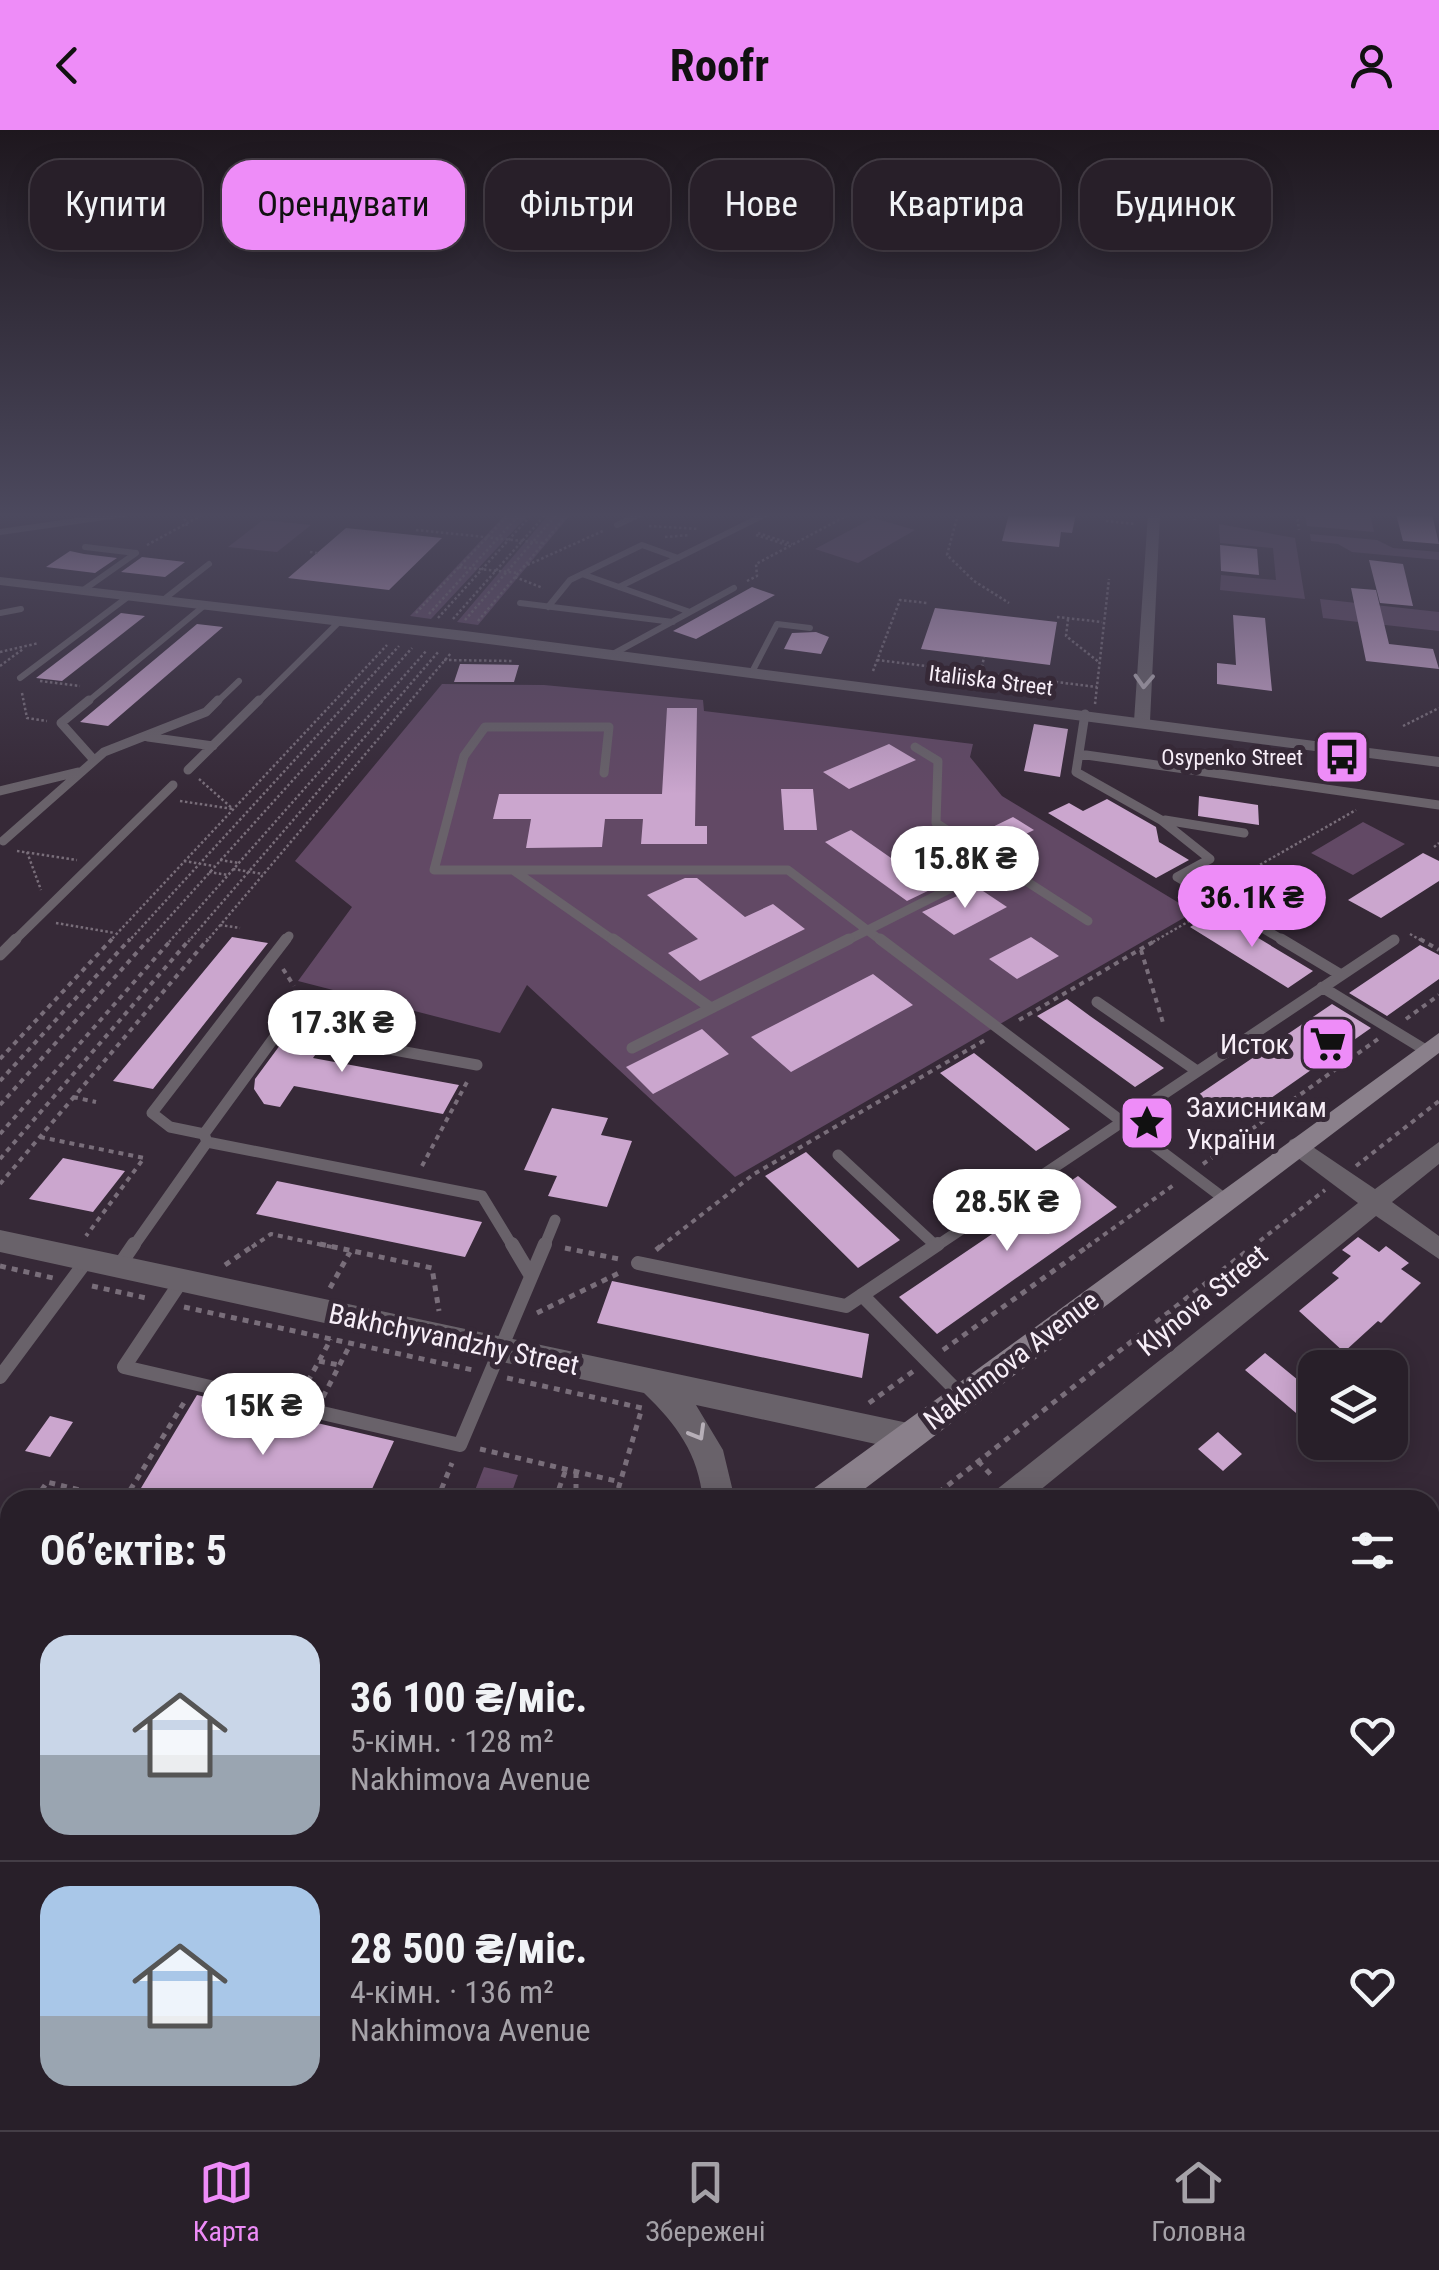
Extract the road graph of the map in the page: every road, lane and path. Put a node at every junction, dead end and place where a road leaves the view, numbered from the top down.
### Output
1 (114, 607) edge
2 (202, 607) edge
3 (225, 607) edge
4 (422, 607) edge
5 (435, 607) edge
6 (448, 607) edge
7 (464, 607) edge
8 (476, 607) edge
9 (489, 607) edge
10 (558, 607) edge
11 (677, 607) edge
12 (699, 607) edge
13 (897, 607) edge
14 (1106, 607) edge
15 (1149, 607) edge
16 (21, 609) dead end
17 (0, 612) edge
18 (690, 612) junction
19 (412, 618) dead end
20 (1057, 618) dead end
21 (1068, 618) junction
22 (424, 620) dead end
23 (340, 621) junction
24 (436, 621) dead end
25 (673, 622) junction
26 (1104, 622) junction
27 (450, 623) dead end
28 (462, 624) dead end
29 (474, 626) dead end
30 (810, 628) dead end
31 (393, 638) dead end
32 (406, 639) dead end
33 (417, 642) dead end
34 (432, 644) dead end
35 (445, 644) dead end
36 (457, 645) dead end
37 (27, 646) dead end
38 (613, 654) junction
39 (984, 657) dead end
40 (878, 660) junction
41 (1100, 663) junction
42 (0, 666) edge
43 (752, 672) junction
44 (981, 672) junction
45 (872, 676) dead end
46 (20, 678) junction
47 (239, 682) dead end
48 (1097, 687) junction
49 (102, 689) junction
50 (1439, 708) edge
51 (1090, 709) junction
52 (26, 718) dead end
53 (1142, 721) junction
54 (1402, 726) dead end
55 (144, 736) junction
56 (213, 746) junction
57 (914, 746) dead end
58 (1079, 754) junction
59 (94, 760) junction
60 (1439, 762) edge
61 (188, 770) joint
62 (82, 771) junction
63 (604, 773) dead end
64 (174, 785) dead end
65 (0, 790) edge
66 (160, 798) junction
67 (1439, 806) edge
68 (234, 808) junction
69 (1356, 809) dead end
70 (1161, 820) junction
71 (1244, 832) dead end
72 (4, 845) joint
73 (27, 852) junction
74 (220, 860) junction
75 (184, 862) junction
76 (94, 863) junction
77 (238, 863) junction
78 (199, 864) junction
79 (999, 864) junction
80 (215, 866) junction
81 (234, 869) junction
82 (513, 870) junction
83 (248, 871) junction
84 (210, 872) junction
85 (263, 874) junction
86 (228, 875) junction
87 (1207, 895) junction
88 (48, 908) junction
89 (36, 920) junction
90 (1088, 922) dead end
91 (220, 924) junction
92 (240, 928) dead end
93 (868, 930) junction
94 (1406, 932) dead end
95 (117, 933) junction
96 (289, 936) dead end
97 (1394, 940) dead end
98 (1141, 950) dead end
99 (1439, 950) edge
100 (0, 955) edge
101 (274, 956) junction
102 (1342, 975) junction
103 (1322, 987) junction
104 (1439, 995) edge
105 (302, 998) junction
106 (1097, 1002) dead end
107 (711, 1008) junction
108 (1391, 1029) junction
109 (1433, 1046) edge
110 (632, 1048) dead end
111 (1172, 1054) junction
112 (0, 1058) edge
113 (476, 1064) joint
114 (1197, 1071) junction
115 (0, 1081) edge
116 (74, 1097) junction
117 (1439, 1101) edge
118 (96, 1102) dead end
119 (0, 1104) edge
120 (1122, 1122) junction
121 (0, 1134) edge
122 (40, 1137) junction
123 (206, 1138) junction
124 (1298, 1146) junction
125 (1439, 1150) edge
126 (838, 1156) dead end
127 (0, 1159) edge
128 (1190, 1173) junction
129 (754, 1174) dead end
130 (1341, 1177) junction
131 (413, 1182) junction
132 (0, 1184) edge
133 (1226, 1200) junction
134 (1375, 1202) junction
135 (555, 1220) dead end
136 (0, 1241) edge
137 (545, 1244) junction
138 (936, 1246) junction
139 (86, 1248) junction
140 (1439, 1249) edge
141 (351, 1251) junction
142 (638, 1263) junction
143 (225, 1265) dead end
144 (118, 1266) junction
145 (531, 1276) junction
146 (330, 1288) dead end
147 (174, 1291) junction
148 (862, 1295) junction
149 (439, 1311) dead end
150 (331, 1340) junction
151 (351, 1344) junction
152 (500, 1350) junction
153 (319, 1361) junction
154 (928, 1361) junction
155 (340, 1365) junction
156 (0, 1377) edge
157 (651, 1382) junction
158 (195, 1384) junction
159 (304, 1390) dead end
160 (324, 1394) dead end
161 (962, 1396) junction
162 (867, 1404) dead end
163 (908, 1437) junction
164 (460, 1445) junction
165 (566, 1470) junction
166 (576, 1472) junction
167 (562, 1482) junction
168 (620, 1482) junction
169 (576, 1485) junction
170 (42, 1490) edge
171 (80, 1490) edge
172 (128, 1490) edge
173 (441, 1490) edge
174 (559, 1490) edge
175 (576, 1490) edge
176 (618, 1490) edge
177 (717, 1490) edge
178 (837, 1490) edge
179 (942, 1490) edge
180 (1018, 1490) edge

1 - 46 lane
2 - 49 lane
3 - 23 street, Italiiska Street
4 - 19 path
5 - 22 path
6 - 24 path
7 - 27 path
8 - 28 path
9 - 29 path
10 - 25 lane
11 - 18 lane
12 - 18 lane
13 - 40 path
14 - 26 path
15 -> 53 street
16 - 17 lane
18 - 25 lane
20 - 21 path
21 - 26 path
21 - 41 path
23 - 38 street, Italiiska Street
23 - 56 lane
25 - 38 lane
26 - 41 path
30 - 43 lane
31 - 68 path
32 - 78 path
33 - 74 path
34 - 77 path
35 - 83 path
36 - 85 path
37 - 42 path
38 - 43 street, Italiiska Street
39 - 44 path
40 - 44 path
40 - 45 path
41 - 48 path
43 - 51 street, Italiiska Street
44 - 48 path
46 - 49 path
46 - 52 path
47 - 55 lane
48 - 51 path
49 - 59 lane
50 - 54 path
51 - 53 street, Italiiska Street
51 - 58 lane
53 - 60 street, Italiiska Street
55 - 56 lane
55 - 59 lane
56 - 61 lane
57 - 79 lane
58 - 67 lane
58 - 70 lane
59 - 62 lane
61 - 68 path
62 - 65 lane
62 - 72 lane
63 - 82 lane
64 - 66 lane
66 - 68 path
66 - 76 lane
68 - 75 path
69 - 87 path
70 - 71 lane
70 - 87 lane
72 - 73 path
73 - 76 path
73 - 88 path
74 - 77 path
74 - 80 path
75 - 78 path
75 - 95 path
76 - 88 lane
77 - 81 path
78 - 80 path
78 - 115 path
79 - 90 lane
79 - 93 lane
80 - 84 path
81 - 83 path
81 - 86 path
82 - 93 lane
82 - 107 lane
83 - 85 path
83 - 127 path
84 - 86 path
84 - 119 path
85 - 91 path
86 - 121 path
87 - 102 lane
88 - 89 lane
89 - 95 path
89 - 100 lane
91 - 92 path
91 - 116 path
93 - 107 lane
93 - 120 lane
94 - 99 path
95 - 112 path
96 - 101 lane
97 - 102 lane
98 - 111 path
101 - 105 path
101 - 123 lane
102 - 103 lane
103 - 108 lane
103 - 114 lane
104 - 108 path
105 - 113 lane
105 - 123 lane
106 - 111 lane
107 - 110 lane
108 - 109 lane
108 - 128 path
109 - 124 main road, Nakhimova Avenue
111 - 114 lane
113 - 131 path
114 - 120 lane
116 - 118 path
116 - 122 path
117 - 130 path
120 - 128 lane
120 - 138 lane
122 - 132 path
122 - 139 path
123 - 131 lane
123 - 144 lane
124 - 130 street
124 - 133 main road, Nakhimova Avenue
125 - 134 street, Klynova Street
126 - 138 lane
128 - 133 lane
128 - 154 path
129 - 142 path
130 - 134 street
130 - 179 path
131 - 145 lane
133 - 161 main road, Nakhimova Avenue
134 - 140 street
134 - 180 street, Klynova Street
135 - 137 lane
136 - 139 street, Bakhchyvandzhy Street
137 - 142 path
137 - 145 lane
138 - 148 lane
139 - 144 street, Bakhchyvandzhy Street
139 - 156 lane
141 - 143 path
141 - 146 path
141 - 149 path
142 - 148 lane
142 - 152 path
144 - 147 street, Bakhchyvandzhy Street
145 - 152 lane
147 - 150 path
147 - 152 street, Bakhchyvandzhy Street
147 - 158 lane
148 - 154 lane
150 - 151 path
150 - 153 path
151 - 152 path
151 - 155 path
152 - 157 street, Bakhchyvandzhy Street
152 - 164 lane
152 - 168 path
153 - 155 path
153 - 159 path
154 - 161 lane
154 - 162 path
155 - 160 path
157 - 163 street, Bakhchyvandzhy Street
157 -> 177 street
158 - 164 lane
158 - 172 path
161 - 163 main road, Nakhimova Avenue
163 - 178 main road, Nakhimova Avenue
164 - 165 path
164 - 173 path
165 - 166 path
165 - 167 path
166 - 168 path
166 - 169 path
167 - 169 path
167 - 174 path
168 - 176 path
169 - 175 path
170 - 171 path

